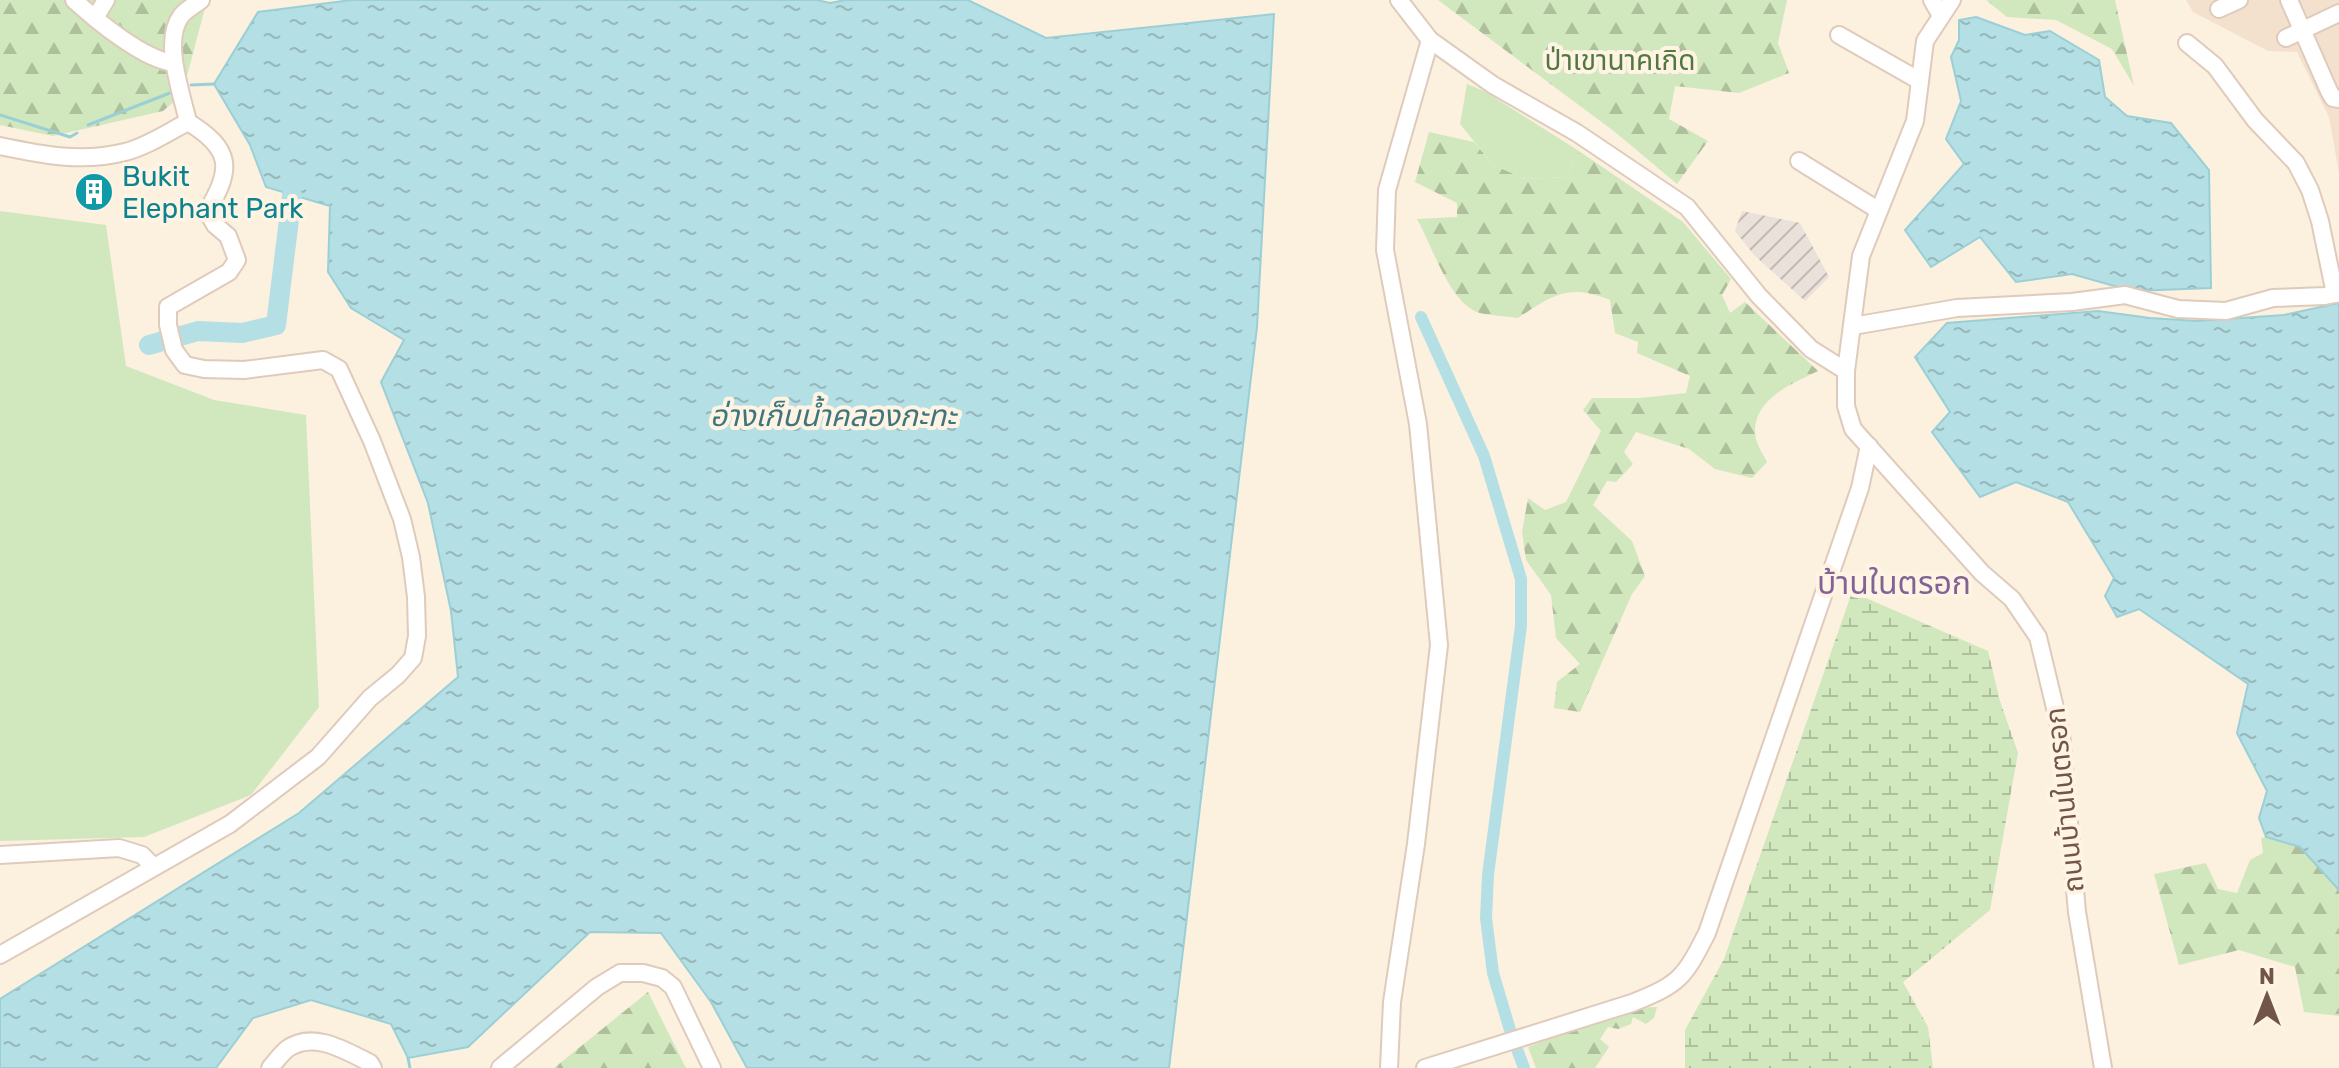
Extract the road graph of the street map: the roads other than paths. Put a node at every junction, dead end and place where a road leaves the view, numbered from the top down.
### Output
1 (74, 0) edge
2 (106, 0) edge
3 (201, 0) edge
4 (1399, 0) edge
5 (1952, 0) edge
6 (2239, 0) edge
7 (2289, 0) edge
8 (1936, 7) edge
9 (2219, 9) dead end
10 (2339, 13) edge
11 (95, 18) junction
12 (2302, 30) junction
13 (1839, 35) dead end
14 (2286, 38) dead end
15 (1430, 40) junction
16 (2187, 43) dead end
17 (174, 63) junction
18 (1920, 81) junction
19 (2339, 99) edge
20 (188, 122) junction
21 (0, 146) edge
22 (1799, 161) dead end
23 (1878, 210) junction
24 (2337, 293) edge
25 (1853, 326) junction
26 (1846, 371) junction
27 (1869, 446) junction
28 (0, 855) edge
29 (153, 866) junction
30 (0, 955) edge
31 (270, 1068) edge
32 (373, 1068) edge
33 (500, 1068) edge
34 (712, 1068) edge
35 (1389, 1068) edge
36 (1425, 1068) edge
37 (2103, 1068) edge

1 - 11 street
2 - 11 street
3 - 17 street
4 - 15 street
5 - 8 street, ถนนบ้านในตรอก
6 - 9 street
7 - 12 street
8 - 18 street, ถนนบ้านในตรอก
10 - 12 street
11 - 17 street
12 - 14 street
12 - 19 street
13 - 18 street
15 - 26 street
15 - 35 street
16 - 24 street
17 - 20 street
18 - 23 street, ถนนบ้านในตรอก
20 - 21 street
20 - 29 street
22 - 23 street
23 - 25 street, ถนนบ้านในตรอก
24 - 25 street
25 - 26 street, ถนนบ้านในตรอก
26 - 27 street, ถนนบ้านในตรอก
27 - 36 street
27 - 37 street, ถนนบ้านในตรอก
28 - 29 street
29 - 30 street
31 - 32 street
33 - 34 street

